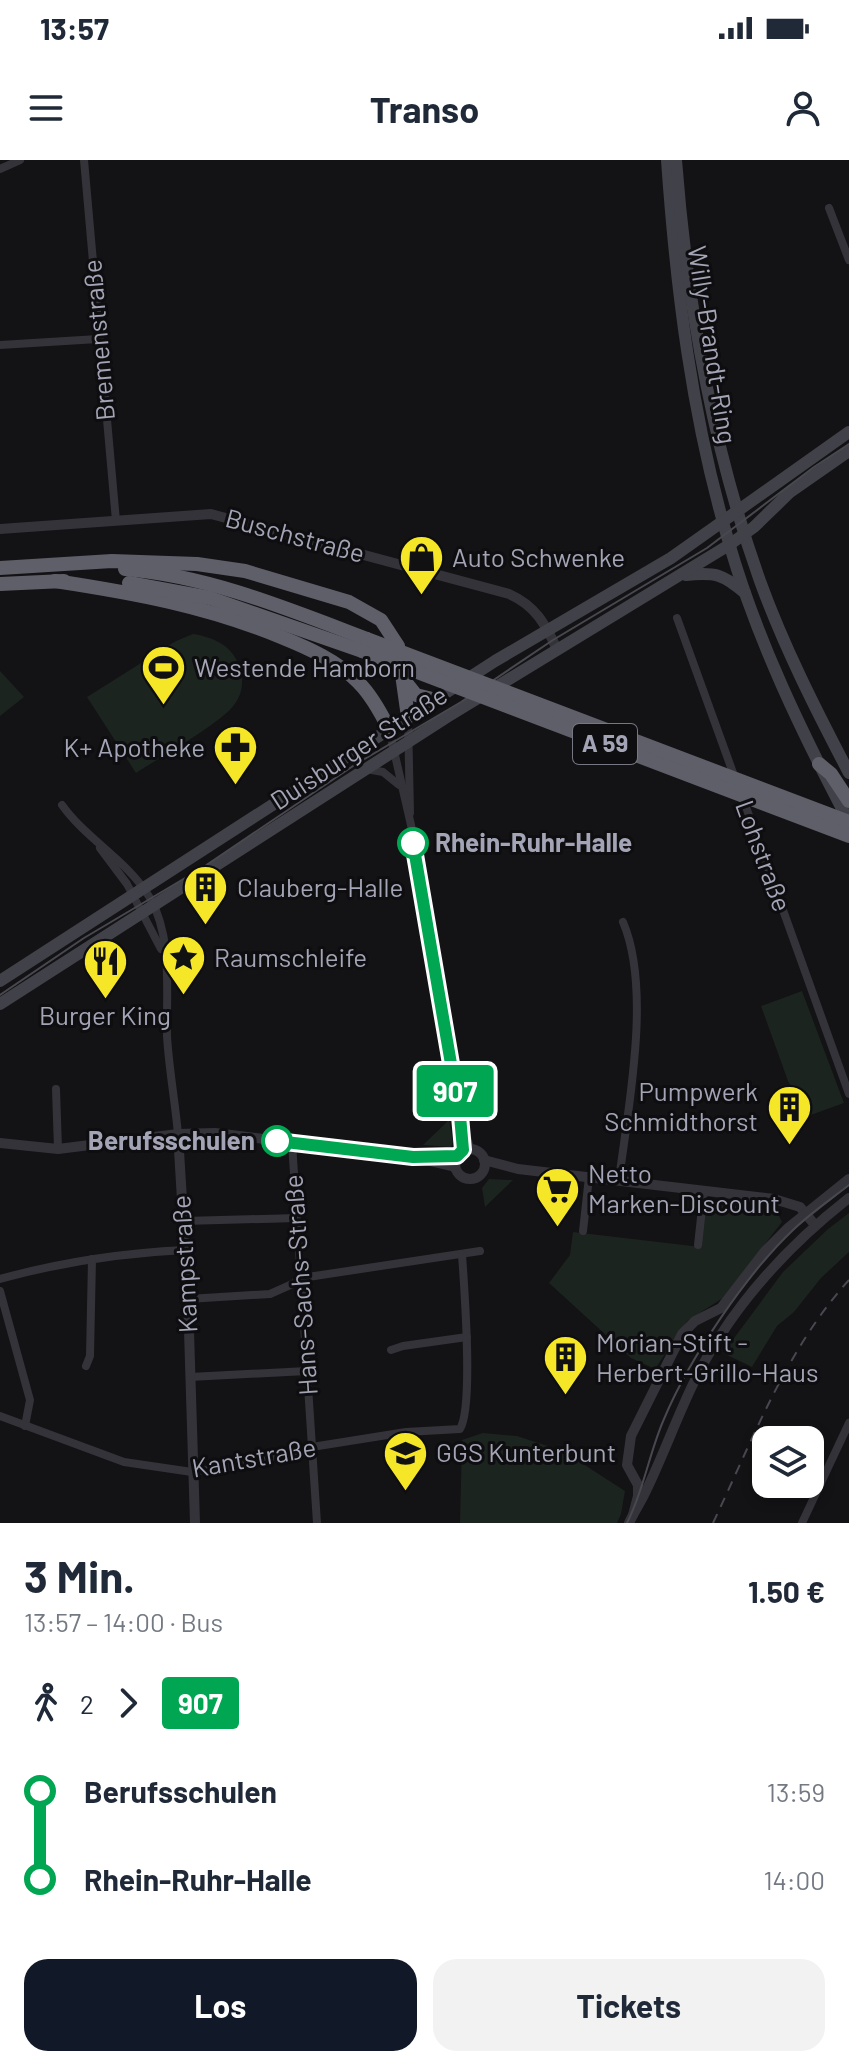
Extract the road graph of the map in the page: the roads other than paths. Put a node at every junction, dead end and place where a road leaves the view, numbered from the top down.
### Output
1 (20, 160) edge
2 (84, 160) edge
3 (667, 160) edge
4 (676, 160) edge
5 (0, 169) edge
6 (829, 208) dead end
7 (848, 257) edge
8 (98, 339) junction
9 (0, 345) edge
10 (845, 435) edge
11 (846, 453) edge
12 (116, 521) junction
13 (742, 523) junction
14 (0, 529) edge
15 (726, 534) junction
16 (49, 566) junction
17 (0, 568) edge
18 (683, 575) junction
19 (55, 581) junction
20 (0, 584) edge
21 (745, 593) junction
22 (677, 618) dead end
23 (548, 629) junction
24 (364, 645) junction
25 (557, 649) junction
26 (404, 680) junction
27 (436, 700) junction
28 (408, 717) junction
29 (389, 729) junction
30 (409, 742) junction
31 (396, 750) junction
32 (819, 764) junction
33 (366, 769) junction
34 (849, 773) edge
35 (400, 786) junction
36 (849, 801) edge
37 (62, 805) dead end
38 (849, 822) edge
39 (411, 825) junction
40 (849, 836) edge
41 (137, 890) junction
42 (148, 909) junction
43 (623, 922) dead end
44 (0, 981) edge
45 (0, 1004) edge
46 (56, 1089) dead end
47 (849, 1094) edge
48 (178, 1134) junction
49 (0, 1143) edge
50 (292, 1143) junction
51 (58, 1149) junction
52 (461, 1156) junction
53 (484, 1165) junction
54 (589, 1177) junction
55 (849, 1179) edge
56 (619, 1180) junction
57 (704, 1190) junction
58 (849, 1198) edge
59 (805, 1212) junction
60 (297, 1218) junction
61 (184, 1221) junction
62 (815, 1225) junction
63 (583, 1231) dead end
64 (698, 1245) dead end
65 (185, 1250) junction
66 (480, 1251) dead end
67 (462, 1254) junction
68 (92, 1259) junction
69 (0, 1279) edge
70 (302, 1280) junction
71 (0, 1291) edge
72 (188, 1299) junction
73 (467, 1337) junction
74 (391, 1350) dead end
75 (86, 1366) dead end
76 (307, 1371) junction
77 (190, 1377) junction
78 (0, 1416) edge
79 (849, 1423) edge
80 (25, 1426) junction
81 (312, 1447) junction
82 (192, 1472) junction
83 (631, 1519) edge
84 (195, 1523) edge
85 (317, 1523) edge
86 (802, 1523) edge

1 - 5 street
2 - 8 street, Bremenstraße
3 - 15 main road, Willy-Brandt-Ring
4 - 13 main road, Willy-Brandt-Ring
6 - 7 street
8 - 9 street
8 - 12 street, Bremenstraße
10 - 11 street
10 - 13 main road
11 - 13 main road
12 - 14 street, Buschstraße
12 - 23 street, Buschstraße
13 - 15 main road, Duisburger Straße
13 - 15 main road, Duisburger Straße
13 - 34 main road, Willy-Brandt-Ring
15 - 18 main road, Duisburger Straße
15 - 21 main road, Willy-Brandt-Ring
15 - 23 main road, Duisburger Straße
16 - 17 highway, A 59
16 - 24 highway, A 59
16 - 26 highway
18 - 21 main road
18 - 25 main road, Duisburger Straße
19 - 20 highway, A 59
19 - 24 highway, A 59
19 - 29 highway
21 - 32 main road, Willy-Brandt-Ring
22 - 47 street, Lohstraße
23 - 25 street, Buschstraße
23 - 27 main road, Duisburger Straße
24 - 38 highway, A 59, bridge
24 - 40 highway, A 59, bridge
25 - 30 main road, Duisburger Straße
26 - 27 highway
26 - 28 highway
27 - 28 main road, Duisburger Straße
28 - 29 main road, Duisburger Straße
28 - 30 street
29 - 31 street
29 - 41 main road, Duisburger Straße
30 - 31 main road, Duisburger Straße
30 - 39 street
31 - 33 main road, Duisburger Straße
31 - 35 street
32 - 36 highway
32 - 38 main road, Willy-Brandt-Ring
33 - 35 street
33 - 42 main road, Duisburger Straße
35 - 39 street
37 - 41 street, Kampstraße
39 - 52 street
41 - 42 street, Kampstraße
41 - 44 main road, Duisburger Straße
42 - 45 main road, Duisburger Straße
42 - 48 street, Kampstraße
43 - 56 street
46 - 51 street
48 - 50 street
48 - 51 street
48 - 61 street, Kampstraße
49 - 51 street
50 - 52 street
50 - 60 street, Hans-Sachs-Straße
52 - 53 street
52 - 53 street
53 - 54 street
54 - 56 street
54 - 63 street
55 - 59 street
56 - 57 street
57 - 59 street
57 - 64 street
58 - 62 street
59 - 62 street
59 - 83 street
60 - 61 street
60 - 70 street, Hans-Sachs-Straße
61 - 65 street, Kampstraße
62 - 83 street
65 - 68 street
65 - 72 street, Kampstraße
66 - 67 street
67 - 70 street
67 - 73 street
68 - 69 street
68 - 75 street
70 - 72 street
70 - 76 street, Hans-Sachs-Straße
71 - 80 street
72 - 77 street, Kampstraße
73 - 74 street
73 - 81 street, Kantstraße
76 - 77 street
76 - 81 street, Hans-Sachs-Straße
77 - 82 street, Kampstraße
78 - 80 street, Kantstraße
79 - 86 street
80 - 82 street, Kantstraße
81 - 82 street, Kantstraße
81 - 85 street, Hans-Sachs-Straße
82 - 84 street, Kampstraße

